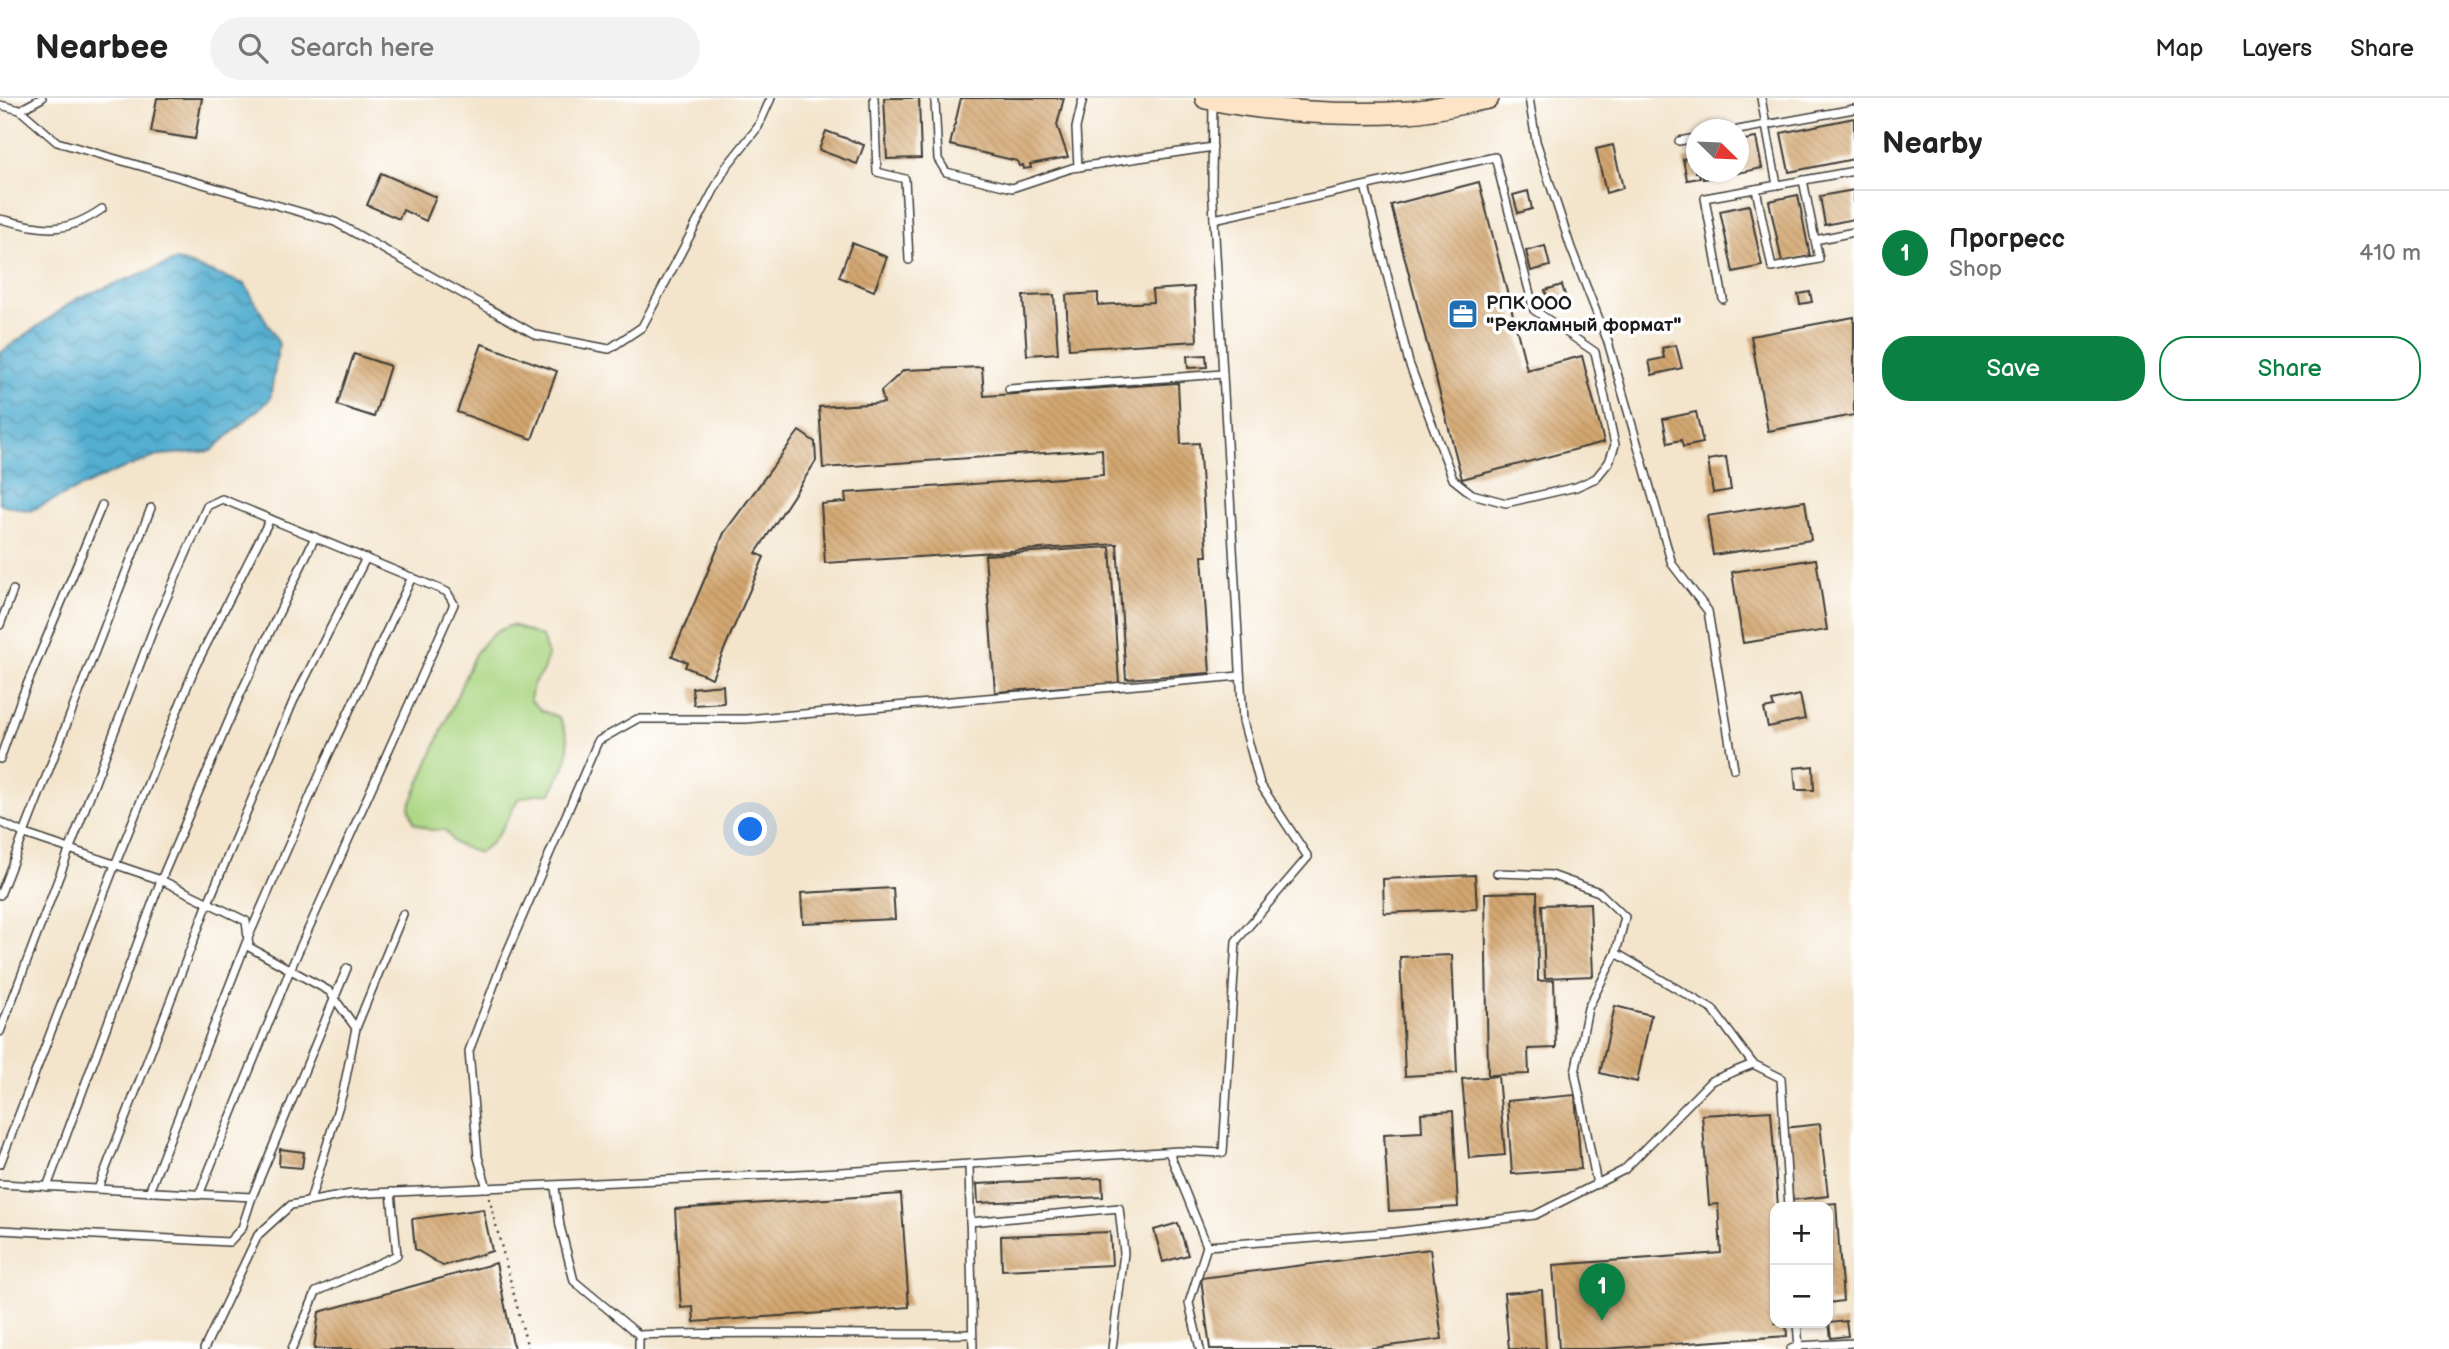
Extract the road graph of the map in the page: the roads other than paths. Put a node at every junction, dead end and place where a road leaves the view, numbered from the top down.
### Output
1 (42, 98) edge
2 (771, 98) edge
3 (874, 98) edge
4 (1083, 98) edge
5 (1488, 98) edge
6 (1529, 98) edge
7 (1761, 98) edge
8 (1211, 99) edge
9 (935, 102) dead end
10 (1437, 103) edge
11 (0, 105) edge
12 (1854, 109) edge
13 (20, 110) junction
14 (1766, 125) junction
15 (1749, 128) edge
16 (1686, 140) edge
17 (1679, 141) dead end
18 (1213, 147) junction
19 (1078, 167) junction
20 (1854, 171) edge
21 (1803, 180) junction
22 (1777, 185) junction
23 (1365, 186) junction
24 (1756, 189) junction
25 (102, 209) dead end
26 (0, 219) edge
27 (1214, 219) junction
28 (1854, 232) edge
29 (1815, 240) junction
30 (909, 260) dead end
31 (1723, 299) dead end
32 (1223, 374) junction
33 (1009, 389) dead end
34 (102, 505) dead end
35 (151, 508) dead end
36 (270, 519) junction
37 (315, 537) junction
38 (366, 558) junction
39 (412, 578) junction
40 (13, 590) dead end
41 (0, 625) edge
42 (1240, 676) junction
43 (0, 759) edge
44 (1734, 769) dead end
45 (0, 822) edge
46 (25, 834) junction
47 (70, 849) junction
48 (115, 865) junction
49 (1497, 873) dead end
50 (161, 880) junction
51 (0, 895) edge
52 (208, 903) junction
53 (404, 914) dead end
54 (248, 938) junction
55 (1616, 953) junction
56 (347, 968) dead end
57 (290, 970) junction
58 (334, 999) junction
59 (356, 1028) junction
60 (0, 1032) edge
61 (1753, 1064) junction
62 (1169, 1152) junction
63 (0, 1164) edge
64 (969, 1164) junction
65 (0, 1184) edge
66 (1597, 1184) junction
67 (47, 1187) junction
68 (555, 1187) junction
69 (486, 1188) junction
70 (98, 1189) junction
71 (149, 1192) junction
72 (391, 1192) junction
73 (199, 1195) junction
74 (253, 1197) junction
75 (310, 1201) junction
76 (1789, 1202) edge
77 (970, 1222) junction
78 (0, 1230) edge
79 (1207, 1246) junction
80 (1797, 1328) edge
81 (972, 1334) junction
82 (639, 1335) junction
83 (1854, 1343) edge
84 (1796, 1348) edge
85 (204, 1349) edge
86 (292, 1349) edge
87 (639, 1349) edge
88 (972, 1349) edge
89 (1112, 1349) edge
90 (1200, 1349) edge

1 - 13 lane
2 - 13 lane
3 - 30 lane
4 - 19 lane
5 - 10 street
6 - 44 lane
7 - 14 lane
8 - 10 street
8 - 18 lane
9 - 19 lane
11 - 13 lane
12 - 14 lane
14 - 15 lane
14 - 22 lane
16 - 17 lane
18 - 19 lane
18 - 27 lane
20 - 21 lane
21 - 22 lane
21 - 29 lane
22 - 24 lane
23 - 23 lane
23 - 27 lane
24 - 29 lane
24 - 31 lane
25 - 26 lane
27 - 32 lane
28 - 29 lane
32 - 33 lane
32 - 42 lane
34 - 43 lane
35 - 46 lane
36 - 37 lane
36 - 47 lane
36 - 48 lane
37 - 38 lane
37 - 50 lane
38 - 39 lane
38 - 52 lane
39 - 54 lane
39 - 57 lane
40 - 41 lane
42 - 62 lane
42 - 69 lane
45 - 46 lane
46 - 47 lane
46 - 51 lane
47 - 48 lane
47 - 60 lane
48 - 50 lane
48 - 63 lane
49 - 55 lane
50 - 52 lane
50 - 67 lane
52 - 54 lane
52 - 70 lane
53 - 59 lane
54 - 57 lane
54 - 71 lane
55 - 61 lane
55 - 66 lane
56 - 58 lane
57 - 58 lane
57 - 73 lane
58 - 59 lane
58 - 74 lane
59 - 75 lane
61 - 66 lane
61 - 76 lane
62 - 64 lane
62 - 79 lane
64 - 68 lane
64 - 77 lane
65 - 67 lane
66 - 79 lane
67 - 70 lane
68 - 69 lane
68 - 82 lane
69 - 72 lane
70 - 71 lane
71 - 73 lane
72 - 75 lane
72 - 86 lane
73 - 74 lane
74 - 78 lane
75 - 85 lane
77 - 81 lane
77 - 89 lane
79 - 90 lane
80 - 84 lane
81 - 82 lane
81 - 88 lane
82 - 87 lane
83 - 84 lane

